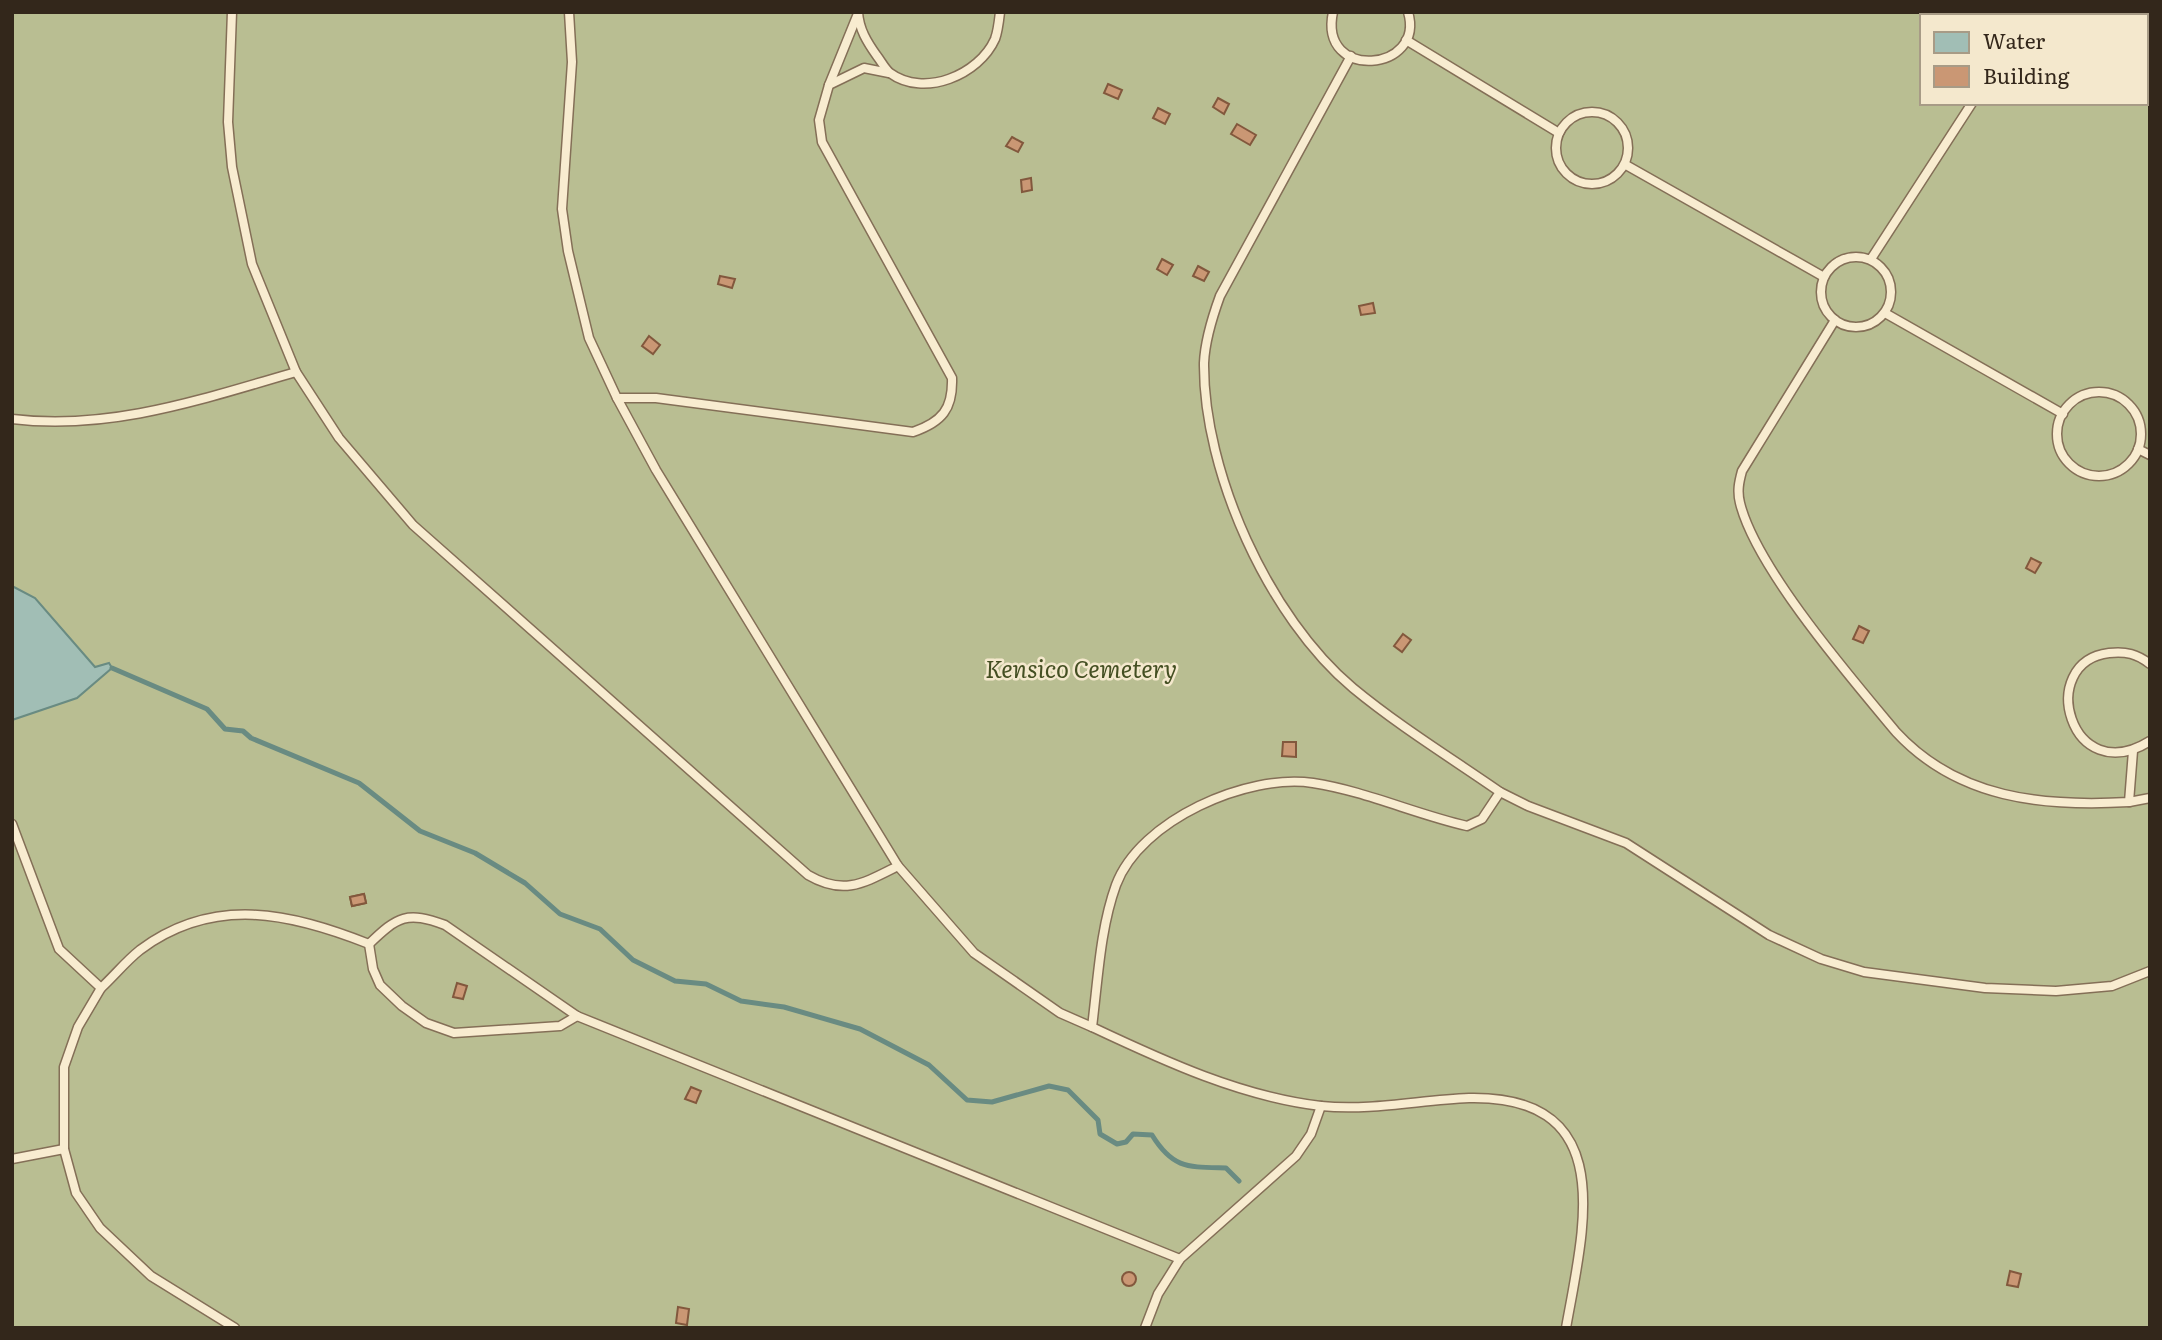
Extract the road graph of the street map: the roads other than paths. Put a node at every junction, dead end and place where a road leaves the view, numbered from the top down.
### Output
1 (232, 12) edge
2 (1000, 12) edge
3 (1333, 12) edge
4 (1408, 12) edge
5 (570, 13) edge
6 (858, 13) edge
7 (1406, 40) junction
8 (1351, 57) junction
9 (889, 73) junction
10 (829, 85) junction
11 (1971, 105) edge
12 (1559, 133) junction
13 (1626, 165) junction
14 (1871, 259) junction
15 (1824, 277) junction
16 (1885, 313) junction
17 (1835, 320) junction
18 (296, 372) junction
19 (617, 398) junction
20 (2063, 414) junction
21 (12, 419) edge
22 (2138, 449) junction
23 (2150, 456) edge
24 (2150, 664) edge
25 (2150, 741) edge
26 (2133, 751) junction
27 (1500, 792) junction
28 (2150, 798) edge
29 (2129, 802) junction
30 (12, 824) edge
31 (898, 866) junction
32 (369, 944) junction
33 (2150, 971) edge
34 (101, 988) junction
35 (577, 1016) junction
36 (1092, 1027) junction
37 (1321, 1106) junction
38 (64, 1149) junction
39 (12, 1159) edge
40 (1180, 1259) junction
41 (235, 1328) edge
42 (1145, 1328) edge
43 (1566, 1328) edge

1 - 18 lane
2 - 9 lane
3 - 8 lane
4 - 7 lane
5 - 19 lane
6 - 9 lane
6 - 10 lane
7 - 8 lane
7 - 12 lane
8 - 27 lane
9 - 10 lane
10 - 19 lane
11 - 14 lane
12 - 13 lane
12 - 13 lane
13 - 15 lane
14 - 15 lane
14 - 16 lane
15 - 17 lane
16 - 17 lane
16 - 20 lane
17 - 29 lane
18 - 21 lane
18 - 31 lane
19 - 31 lane
20 - 22 lane
20 - 22 lane
22 - 23 lane
24 - 26 lane
25 - 26 lane
26 - 29 lane
27 - 33 lane
27 - 36 lane
28 - 29 lane
30 - 34 lane
31 - 36 lane
32 - 34 lane
32 - 35 lane
32 - 35 lane
34 - 38 lane
35 - 40 lane
36 - 37 lane
37 - 40 lane
37 - 43 lane
38 - 39 lane
38 - 41 lane
40 - 42 lane

